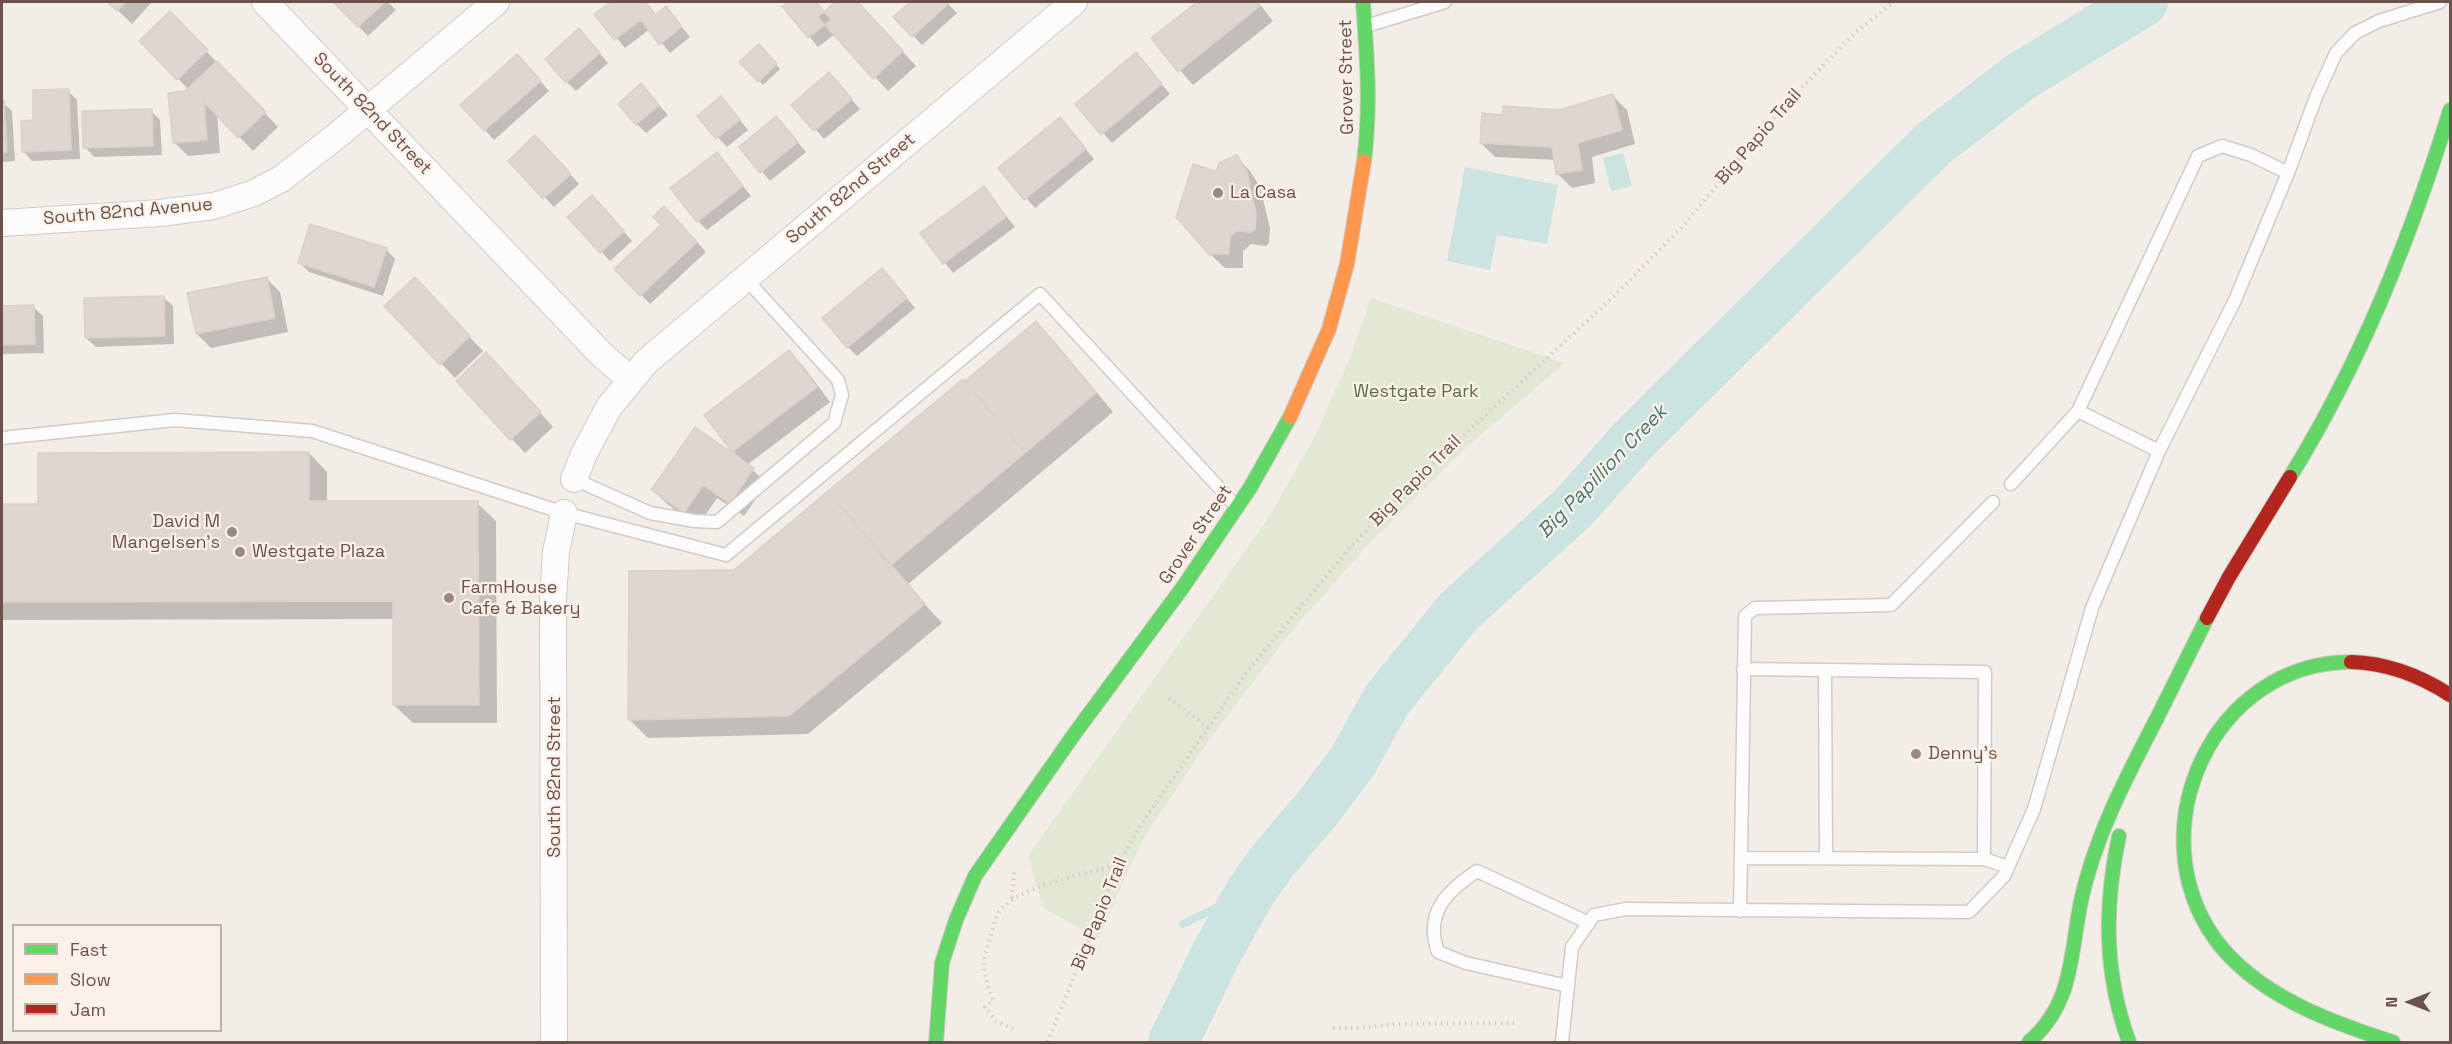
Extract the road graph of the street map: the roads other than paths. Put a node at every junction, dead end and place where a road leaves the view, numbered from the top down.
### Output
1 (265, 2) edge
2 (496, 2) edge
3 (1074, 2) edge
4 (1363, 2) edge
5 (1445, 2) edge
6 (2440, 2) edge
7 (1366, 26) junction
8 (368, 109) junction
9 (2451, 110) edge
10 (2288, 173) junction
11 (2, 223) edge
12 (745, 278) junction
13 (631, 380) junction
14 (2078, 411) junction
15 (2, 438) edge
16 (2159, 451) junction
17 (574, 479) joint
18 (2012, 484) dead end
19 (1993, 502) dead end
20 (1237, 507) junction
21 (564, 513) junction
22 (1743, 669) junction
23 (1825, 671) junction
24 (2451, 695) edge
25 (2146, 739) junction
26 (1741, 858) junction
27 (1826, 858) junction
28 (1984, 859) junction
29 (2008, 867) junction
30 (1740, 911) junction
31 (1589, 923) junction
32 (1568, 986) junction
33 (554, 1042) edge
34 (936, 1042) edge
35 (1562, 1042) edge
36 (2029, 1042) edge
37 (2129, 1042) edge
38 (2393, 1042) edge

1 - 8 street, South 82nd Street
2 - 8 street, South 82nd Avenue
3 - 12 street, South 82nd Street
4 - 7 main road, Grover Street
5 - 7 lane
6 - 10 lane
7 - 20 main road, Grover Street
8 - 11 street, South 82nd Avenue
8 - 13 street, South 82nd Street
9 - 25 main road
10 - 14 lane
10 - 16 lane
12 - 13 street, South 82nd Street
12 - 17 lane
13 - 17 street, South 82nd Street
14 - 16 lane
14 - 18 lane
15 - 21 lane
16 - 29 lane
19 - 22 lane
20 - 21 lane
20 - 34 main road, Grover Street
21 - 33 street, South 82nd Street
22 - 23 lane
22 - 26 lane
23 - 27 lane
23 - 28 lane
24 - 38 main road
25 - 36 main road
25 - 37 main road
26 - 27 lane
26 - 30 lane
27 - 28 lane
28 - 29 lane
29 - 30 lane
30 - 31 lane
31 - 32 lane
31 - 32 lane
32 - 35 lane

